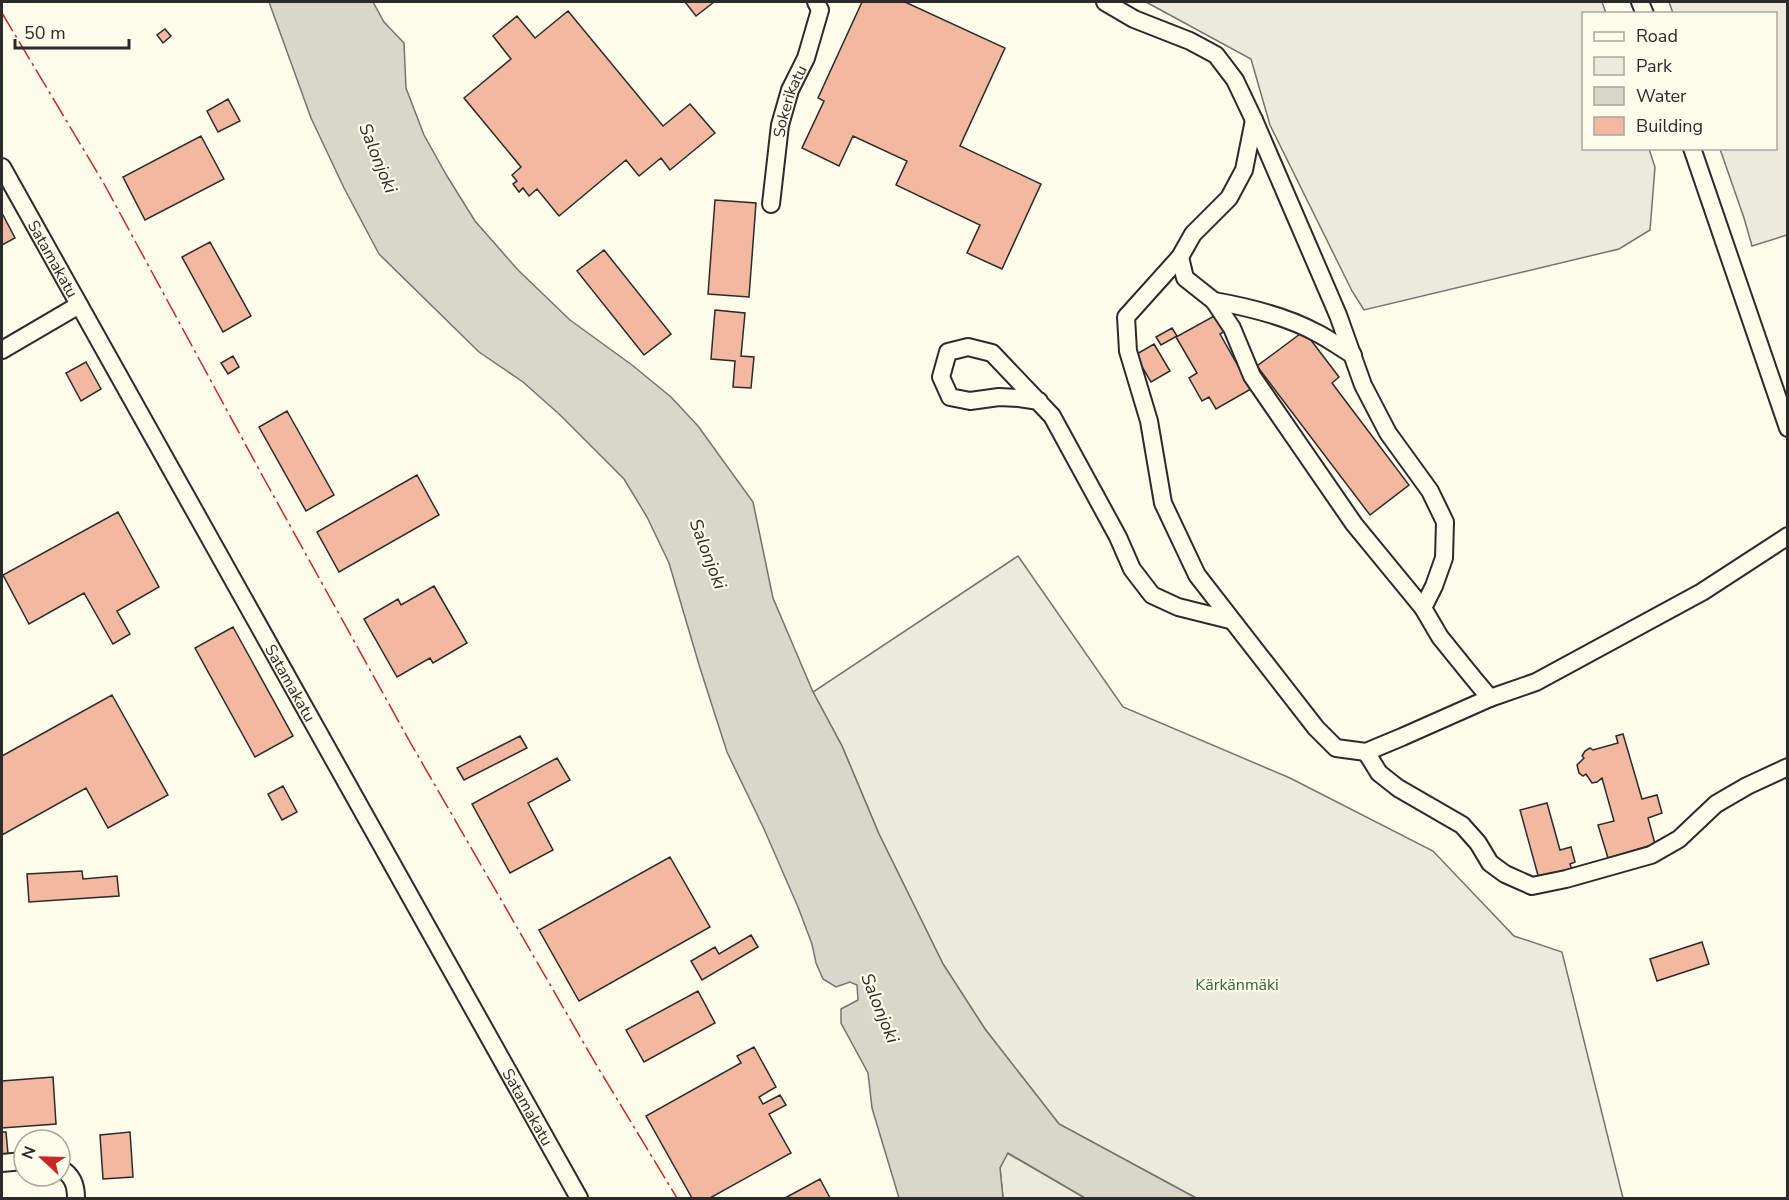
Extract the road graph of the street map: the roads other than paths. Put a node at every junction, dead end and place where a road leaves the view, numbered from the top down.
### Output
1 (816, 2) edge
2 (1105, 2) edge
3 (1254, 120) junction
4 (1693, 150) edge
5 (2, 167) edge
6 (771, 204) dead end
7 (1180, 257) junction
8 (1214, 301) junction
9 (79, 305) junction
10 (2, 350) edge
11 (1353, 355) junction
12 (1039, 401) junction
13 (1788, 428) edge
14 (1788, 536) edge
15 (1423, 608) junction
16 (1230, 620) junction
17 (1490, 698) junction
18 (1366, 752) junction
19 (1788, 767) edge
20 (72, 1180) edge
21 (76, 1198) edge
22 (579, 1198) edge

1 - 6 street, Sokerikatu
2 - 3 street
3 - 7 street
3 - 11 street
4 - 13 street
5 - 9 street, Satamakatu
7 - 8 street
7 - 16 street
8 - 11 street
8 - 15 street
9 - 10 street
9 - 22 street, Satamakatu
11 - 15 street
12 - 12 street
12 - 16 street
14 - 17 street
15 - 17 street
16 - 18 street
17 - 18 street
18 - 19 street
20 - 21 street

